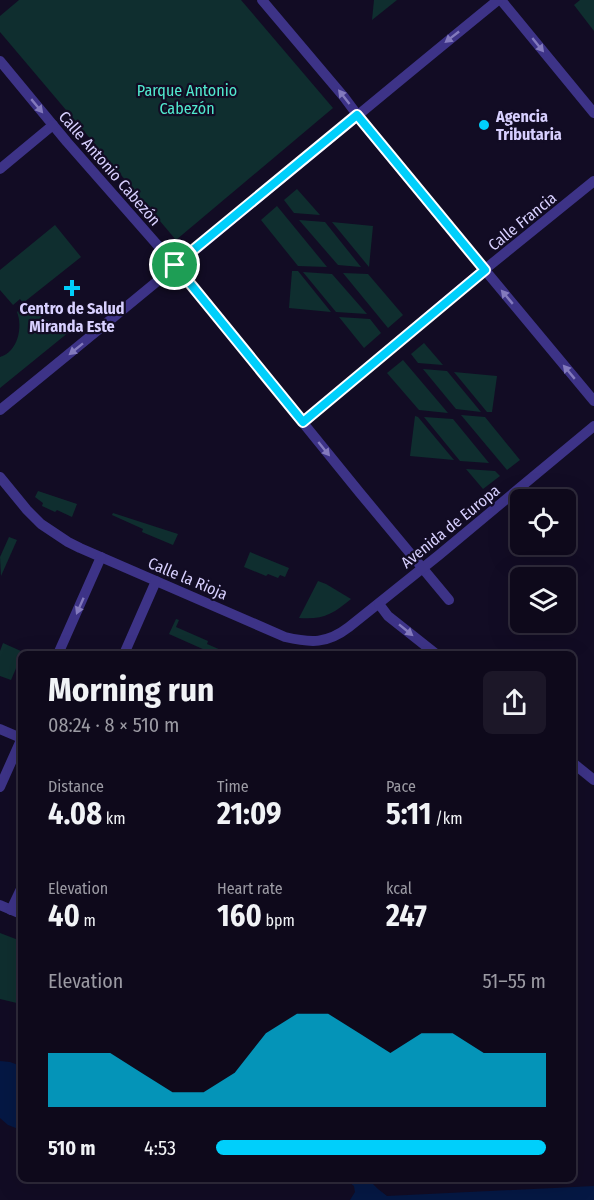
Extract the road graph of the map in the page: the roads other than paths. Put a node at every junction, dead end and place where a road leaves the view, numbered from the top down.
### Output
1 (262, 0) edge
2 (499, 0) edge
3 (0, 61) edge
4 (594, 113) edge
5 (357, 115) junction
6 (53, 125) junction
7 (0, 169) edge
8 (594, 182) edge
9 (175, 265) junction
10 (485, 270) junction
11 (594, 401) edge
12 (0, 411) edge
13 (303, 422) junction
14 (594, 426) edge
15 (0, 477) edge
16 (100, 557) junction
17 (423, 568) junction
18 (156, 581) junction
19 (449, 600) dead end
20 (379, 604) junction
21 (59, 651) edge
22 (125, 651) edge
23 (432, 651) edge
24 (0, 729) edge
25 (18, 738) edge
26 (18, 746) edge
27 (576, 765) edge
28 (594, 780) edge
29 (0, 787) edge
30 (0, 905) edge
31 (16, 912) edge

5 -> 1 street
2 -> 4 street
2 -> 5 street
3 -> 6 street, Calle Antonio Cabezón
5 - 9 street
5 - 10 street
6 - 7 street
6 - 9 street, Calle Antonio Cabezón
8 - 10 street, Calle Francia
9 -> 12 street
9 - 13 street, Calle Antonio Cabezón
11 -> 10 street
10 - 13 street, Calle Francia
13 -> 17 street, Calle Antonio Cabezón
14 - 17 street, Avenida de Europa
15 - 16 street, Calle la Rioja
16 - 18 street, Calle la Rioja
16 -> 21 street
17 - 19 street, Calle Antonio Cabezón
17 - 20 street, Avenida de Europa
18 - 20 street, Calle la Rioja
18 - 22 street
20 -> 23 street
24 - 25 street
26 - 29 street
27 - 28 street
30 - 31 street

